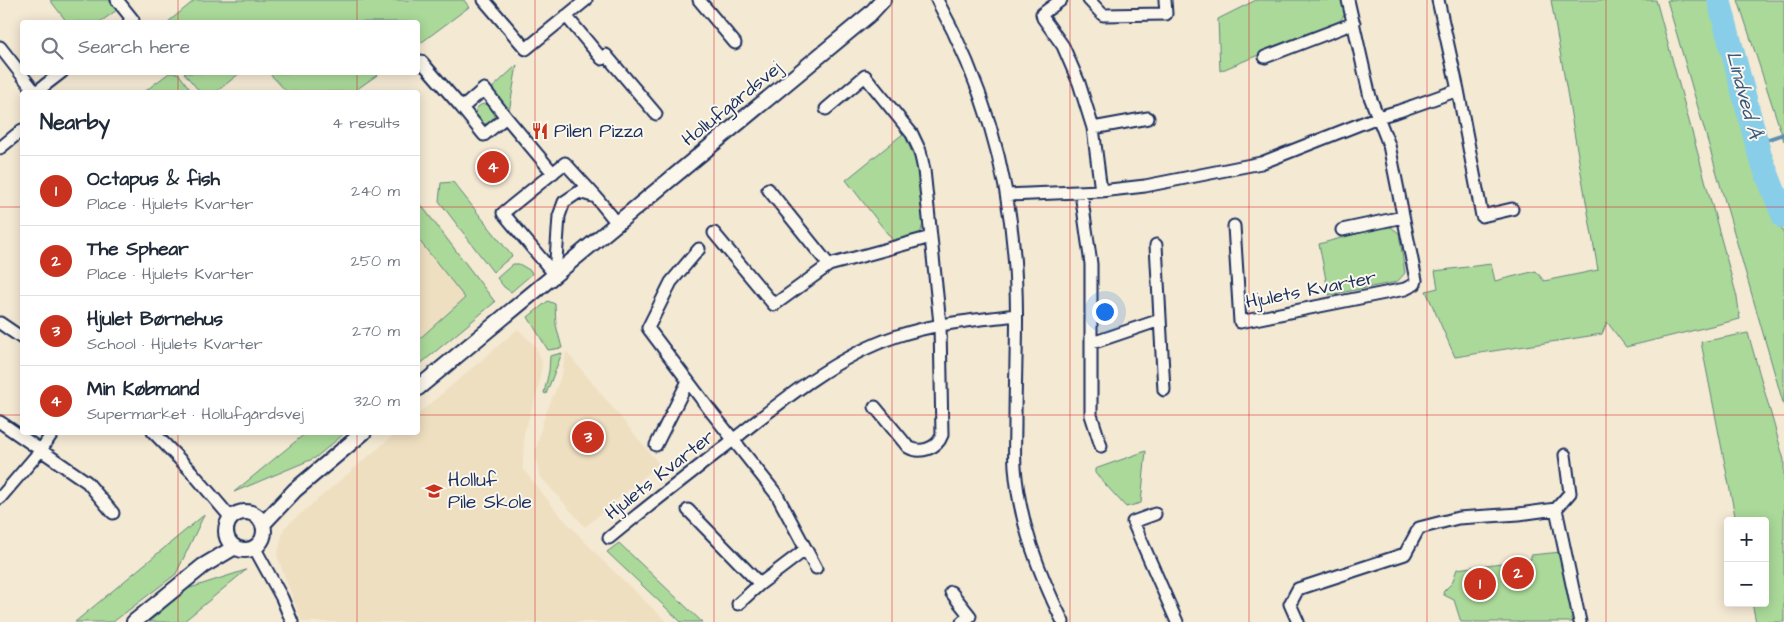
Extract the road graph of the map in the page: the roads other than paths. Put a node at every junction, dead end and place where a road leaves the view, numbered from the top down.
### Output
1 (117, 0) edge
2 (484, 0) edge
3 (586, 0) edge
4 (699, 0) edge
5 (883, 0) edge
6 (895, 0) edge
7 (937, 0) edge
8 (1061, 0) edge
9 (1089, 0) edge
10 (1166, 0) edge
11 (1348, 0) edge
12 (1438, 0) edge
13 (870, 14) junction
14 (566, 16) junction
15 (133, 20) edge
16 (1354, 23) junction
17 (735, 43) dead end
18 (0, 47) edge
19 (1266, 57) dead end
20 (421, 61) dead end
21 (20, 72) edge
22 (22, 75) edge
23 (58, 75) edge
24 (34, 90) edge
25 (39, 90) edge
26 (1458, 90) junction
27 (462, 108) junction
28 (826, 109) dead end
29 (656, 114) dead end
30 (506, 117) junction
31 (1378, 117) junction
32 (1148, 118) dead end
33 (1093, 128) junction
34 (20, 132) edge
35 (0, 148) edge
36 (553, 173) junction
37 (768, 189) dead end
38 (1101, 192) junction
39 (1081, 193) junction
40 (1007, 195) junction
41 (596, 197) junction
42 (1512, 210) dead end
43 (1402, 217) junction
44 (617, 223) junction
45 (1234, 226) dead end
46 (1342, 230) dead end
47 (714, 233) dead end
48 (931, 237) junction
49 (1156, 245) dead end
50 (699, 249) dead end
51 (829, 265) junction
52 (555, 275) junction
53 (1016, 315) junction
54 (1160, 320) junction
55 (0, 323) edge
56 (940, 324) junction
57 (20, 337) edge
58 (1092, 344) junction
59 (688, 382) junction
60 (420, 386) edge
61 (1164, 390) dead end
62 (875, 408) dead end
63 (0, 422) edge
64 (51, 435) edge
65 (156, 435) edge
66 (360, 435) edge
67 (733, 440) junction
68 (656, 445) dead end
69 (1102, 446) dead end
70 (41, 450) junction
71 (1565, 455) dead end
72 (295, 490) junction
73 (0, 498) edge
74 (1556, 509) junction
75 (688, 510) dead end
76 (113, 513) dead end
77 (253, 514) junction
78 (1155, 514) dead end
79 (231, 518) junction
80 (263, 524) junction
81 (609, 538) dead end
82 (231, 542) junction
83 (254, 547) junction
84 (806, 549) junction
85 (816, 568) dead end
86 (760, 584) junction
87 (951, 592) dead end
88 (738, 604) dead end
89 (134, 622) edge
90 (292, 622) edge
91 (962, 622) edge
92 (1063, 622) edge
93 (1176, 622) edge
94 (1298, 622) edge
95 (1580, 622) edge

1 - 15 street
2 - 14 street
3 - 14 street
4 - 17 street
5 - 13 street, Hollufgårdsvej
6 - 13 street, Hollufgårdsvej
7 - 40 street
8 - 33 street
9 - 10 street
11 - 16 street, Hjulets Kvarter
12 - 26 street
13 - 44 street, Hollufgårdsvej
14 - 29 street
16 - 19 street
16 - 31 street, Hjulets Kvarter
18 - 21 street
20 - 27 street
22 - 24 street
23 - 25 street
26 - 31 street
26 - 42 street
27 - 30 street
27 - 30 street
28 - 48 street
30 - 36 street
31 - 38 street
31 - 43 street, Hjulets Kvarter
32 - 33 street
33 - 38 street
34 - 35 street
36 - 41 street
36 - 52 street
37 - 51 street
38 - 39 street
39 - 40 street
39 - 58 street
40 - 53 street
41 - 44 street
41 - 52 street
43 - 45 street, Hjulets Kvarter
43 - 46 street
44 - 52 street, Hollufgårdsvej
47 - 51 street
48 - 51 street
48 - 56 street
49 - 54 street
50 - 59 street, Hjulets Kvarter
52 - 60 street, Hollufgårdsvej
53 - 56 street, Hjulets Kvarter
53 - 92 street
54 - 58 street
54 - 61 street
55 - 57 street
56 - 62 street
56 - 67 street, Hjulets Kvarter
58 - 69 street
59 - 67 street, Hjulets Kvarter
59 - 68 street, Hjulets Kvarter
63 - 70 street
64 - 70 street
65 - 79 street
66 - 72 street
67 - 81 street, Hjulets Kvarter
67 - 84 street, Hjulets Kvarter
70 - 73 street
70 - 76 street
71 - 74 street
72 - 77 street
72 - 80 street
74 - 94 street
74 - 95 street
75 - 86 street
77 - 79 street
77 - 80 street
78 - 93 street
79 - 82 street
80 - 83 street
82 - 83 street
82 - 89 street
83 - 90 street
84 - 85 street, Hjulets Kvarter
84 - 86 street
86 - 88 street
87 - 91 street

